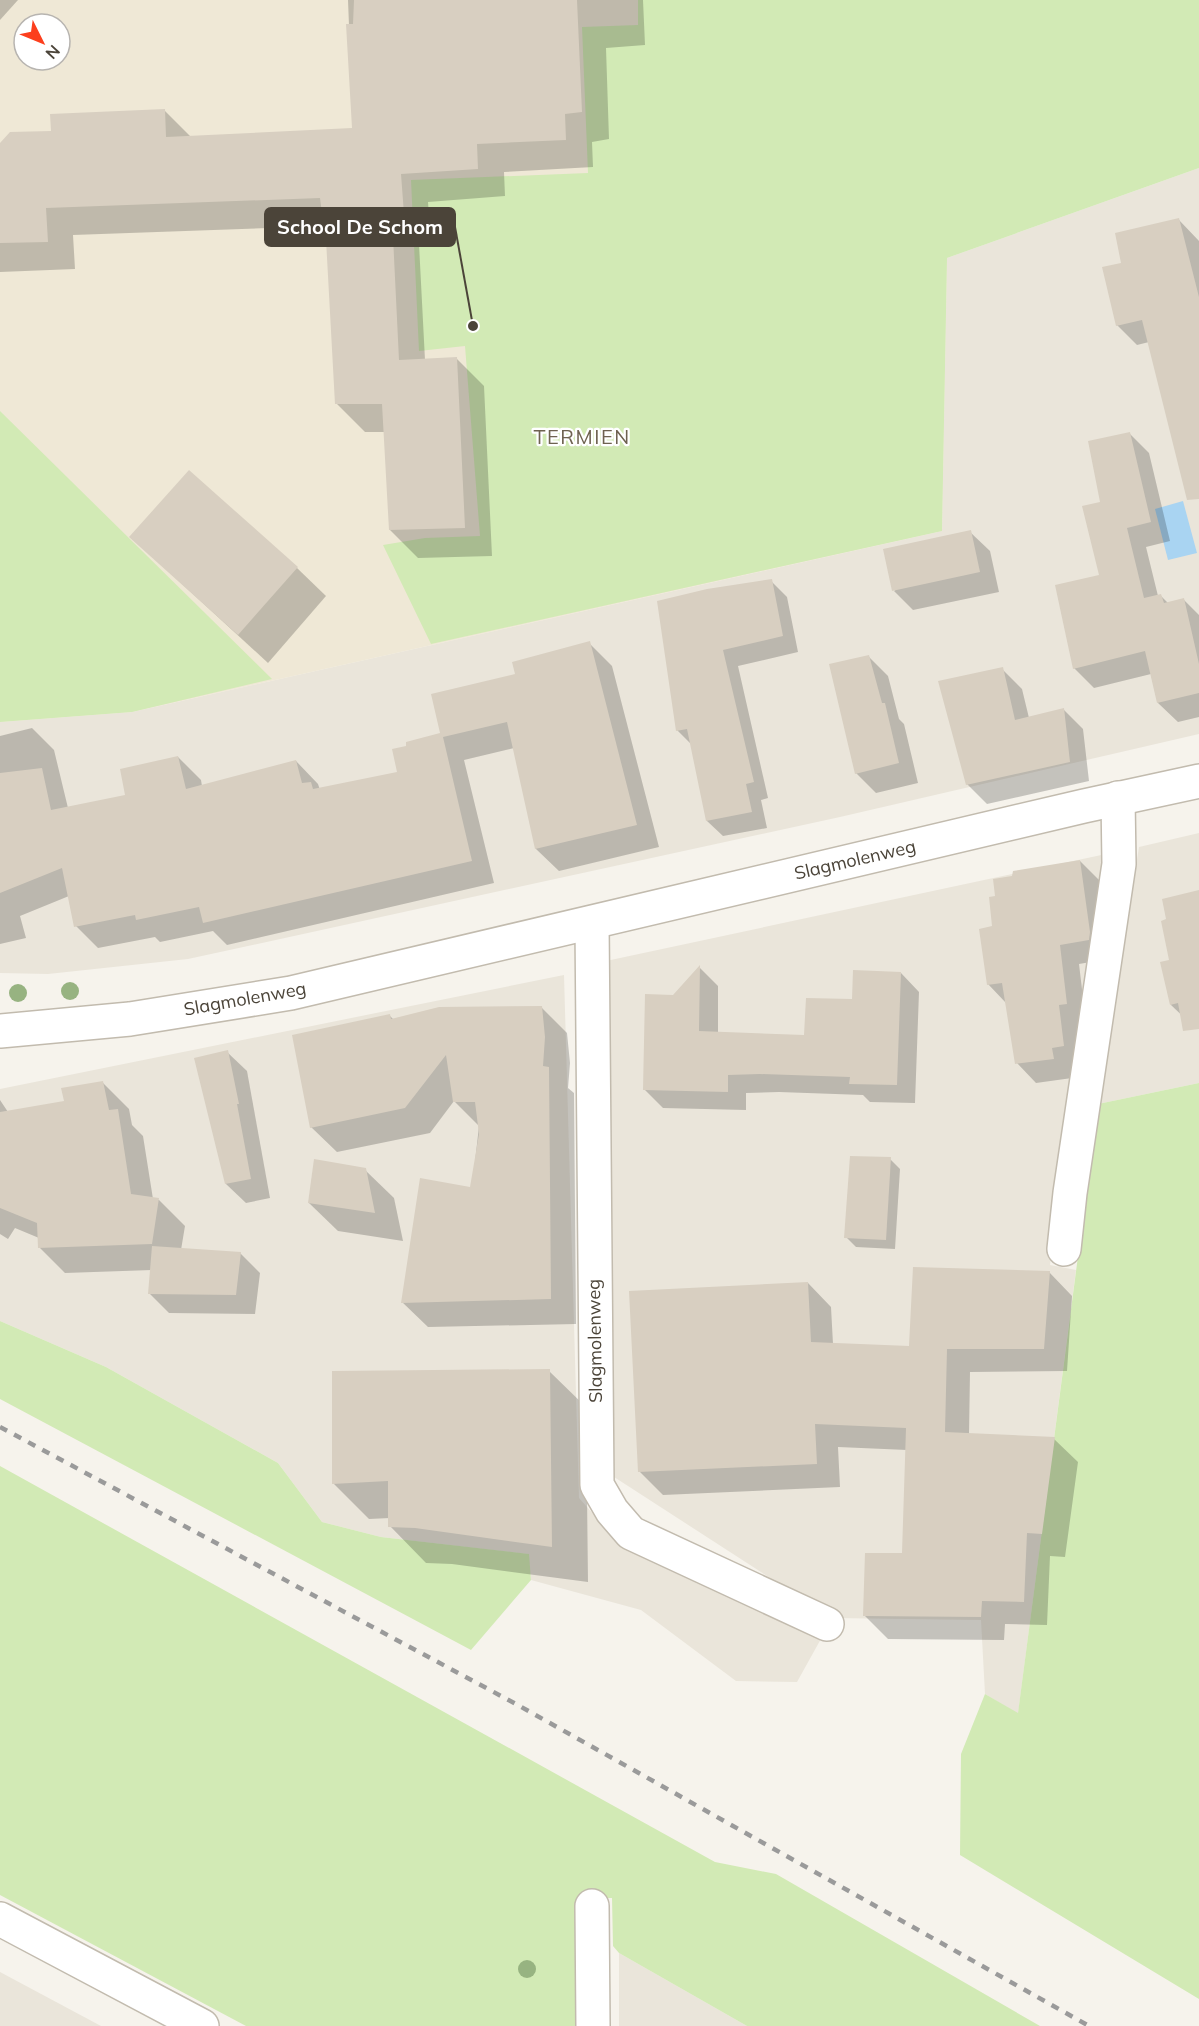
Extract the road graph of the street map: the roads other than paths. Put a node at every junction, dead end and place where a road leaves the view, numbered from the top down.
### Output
1 (1199, 781) edge
2 (1118, 798) junction
3 (592, 922) junction
4 (0, 1031) edge
5 (1064, 1249) dead end
6 (826, 1624) dead end
7 (592, 1906) dead end
8 (0, 1919) edge
9 (202, 2026) edge
10 (593, 2026) edge

1 - 2 street, Slagmolenweg
2 - 3 street, Slagmolenweg
2 - 5 street
3 - 4 street, Slagmolenweg
3 - 6 street, Slagmolenweg
7 - 10 street
8 - 9 street

